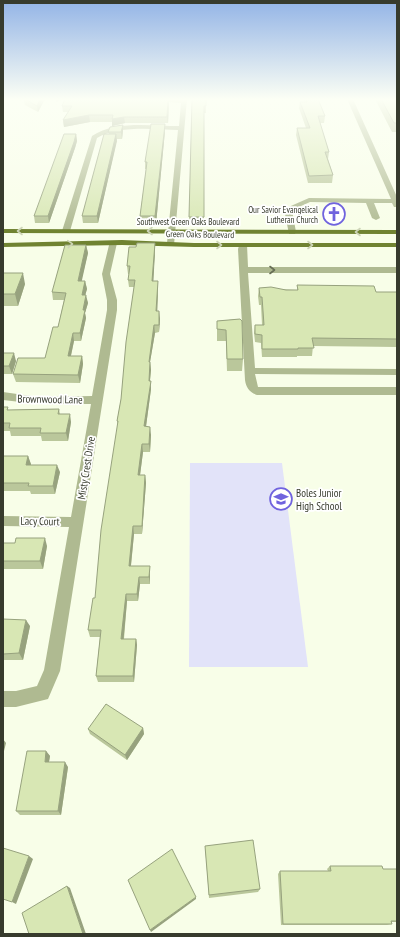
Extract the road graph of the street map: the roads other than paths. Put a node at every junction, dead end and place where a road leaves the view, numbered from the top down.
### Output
1 (92, 143) edge
2 (180, 143) edge
3 (369, 143) edge
4 (369, 201) junction
5 (396, 203) edge
6 (376, 218) dead end
7 (3, 231) edge
8 (66, 231) junction
9 (172, 231) junction
10 (273, 232) junction
11 (292, 232) junction
12 (397, 232) edge
13 (112, 242) junction
14 (171, 243) junction
15 (3, 245) edge
16 (243, 245) junction
17 (397, 245) edge
18 (244, 270) junction
19 (397, 270) edge
20 (250, 371) junction
21 (397, 372) edge
22 (397, 391) edge
23 (3, 396) edge
24 (97, 400) junction
25 (3, 521) edge
26 (77, 522) junction
27 (3, 699) edge

1 - 8 street
2 - 9 street
3 - 5 street
4 - 5 street
4 - 6 street
4 - 11 street
8 -> 7 main road, Southwest Green Oaks Boulevard
9 -> 8 main road, Southwest Green Oaks Boulevard
9 - 10 main road, Southwest Green Oaks Boulevard
9 - 14 street
10 - 11 main road, Southwest Green Oaks Boulevard
10 - 16 main road
12 -> 11 main road, Southwest Green Oaks Boulevard
13 - 14 main road, Green Oaks Boulevard
15 -> 13 main road, Green Oaks Boulevard
13 - 24 street, Misty Crest Drive
14 -> 16 main road, Green Oaks Boulevard
16 -> 17 main road, Green Oaks Boulevard
16 - 18 street
18 -> 19 street
18 - 20 street
20 - 21 street
20 - 22 street
23 - 24 street, Brownwood Lane
24 - 26 street, Misty Crest Drive
25 - 26 street, Lacy Court
26 - 27 street, Misty Crest Drive

